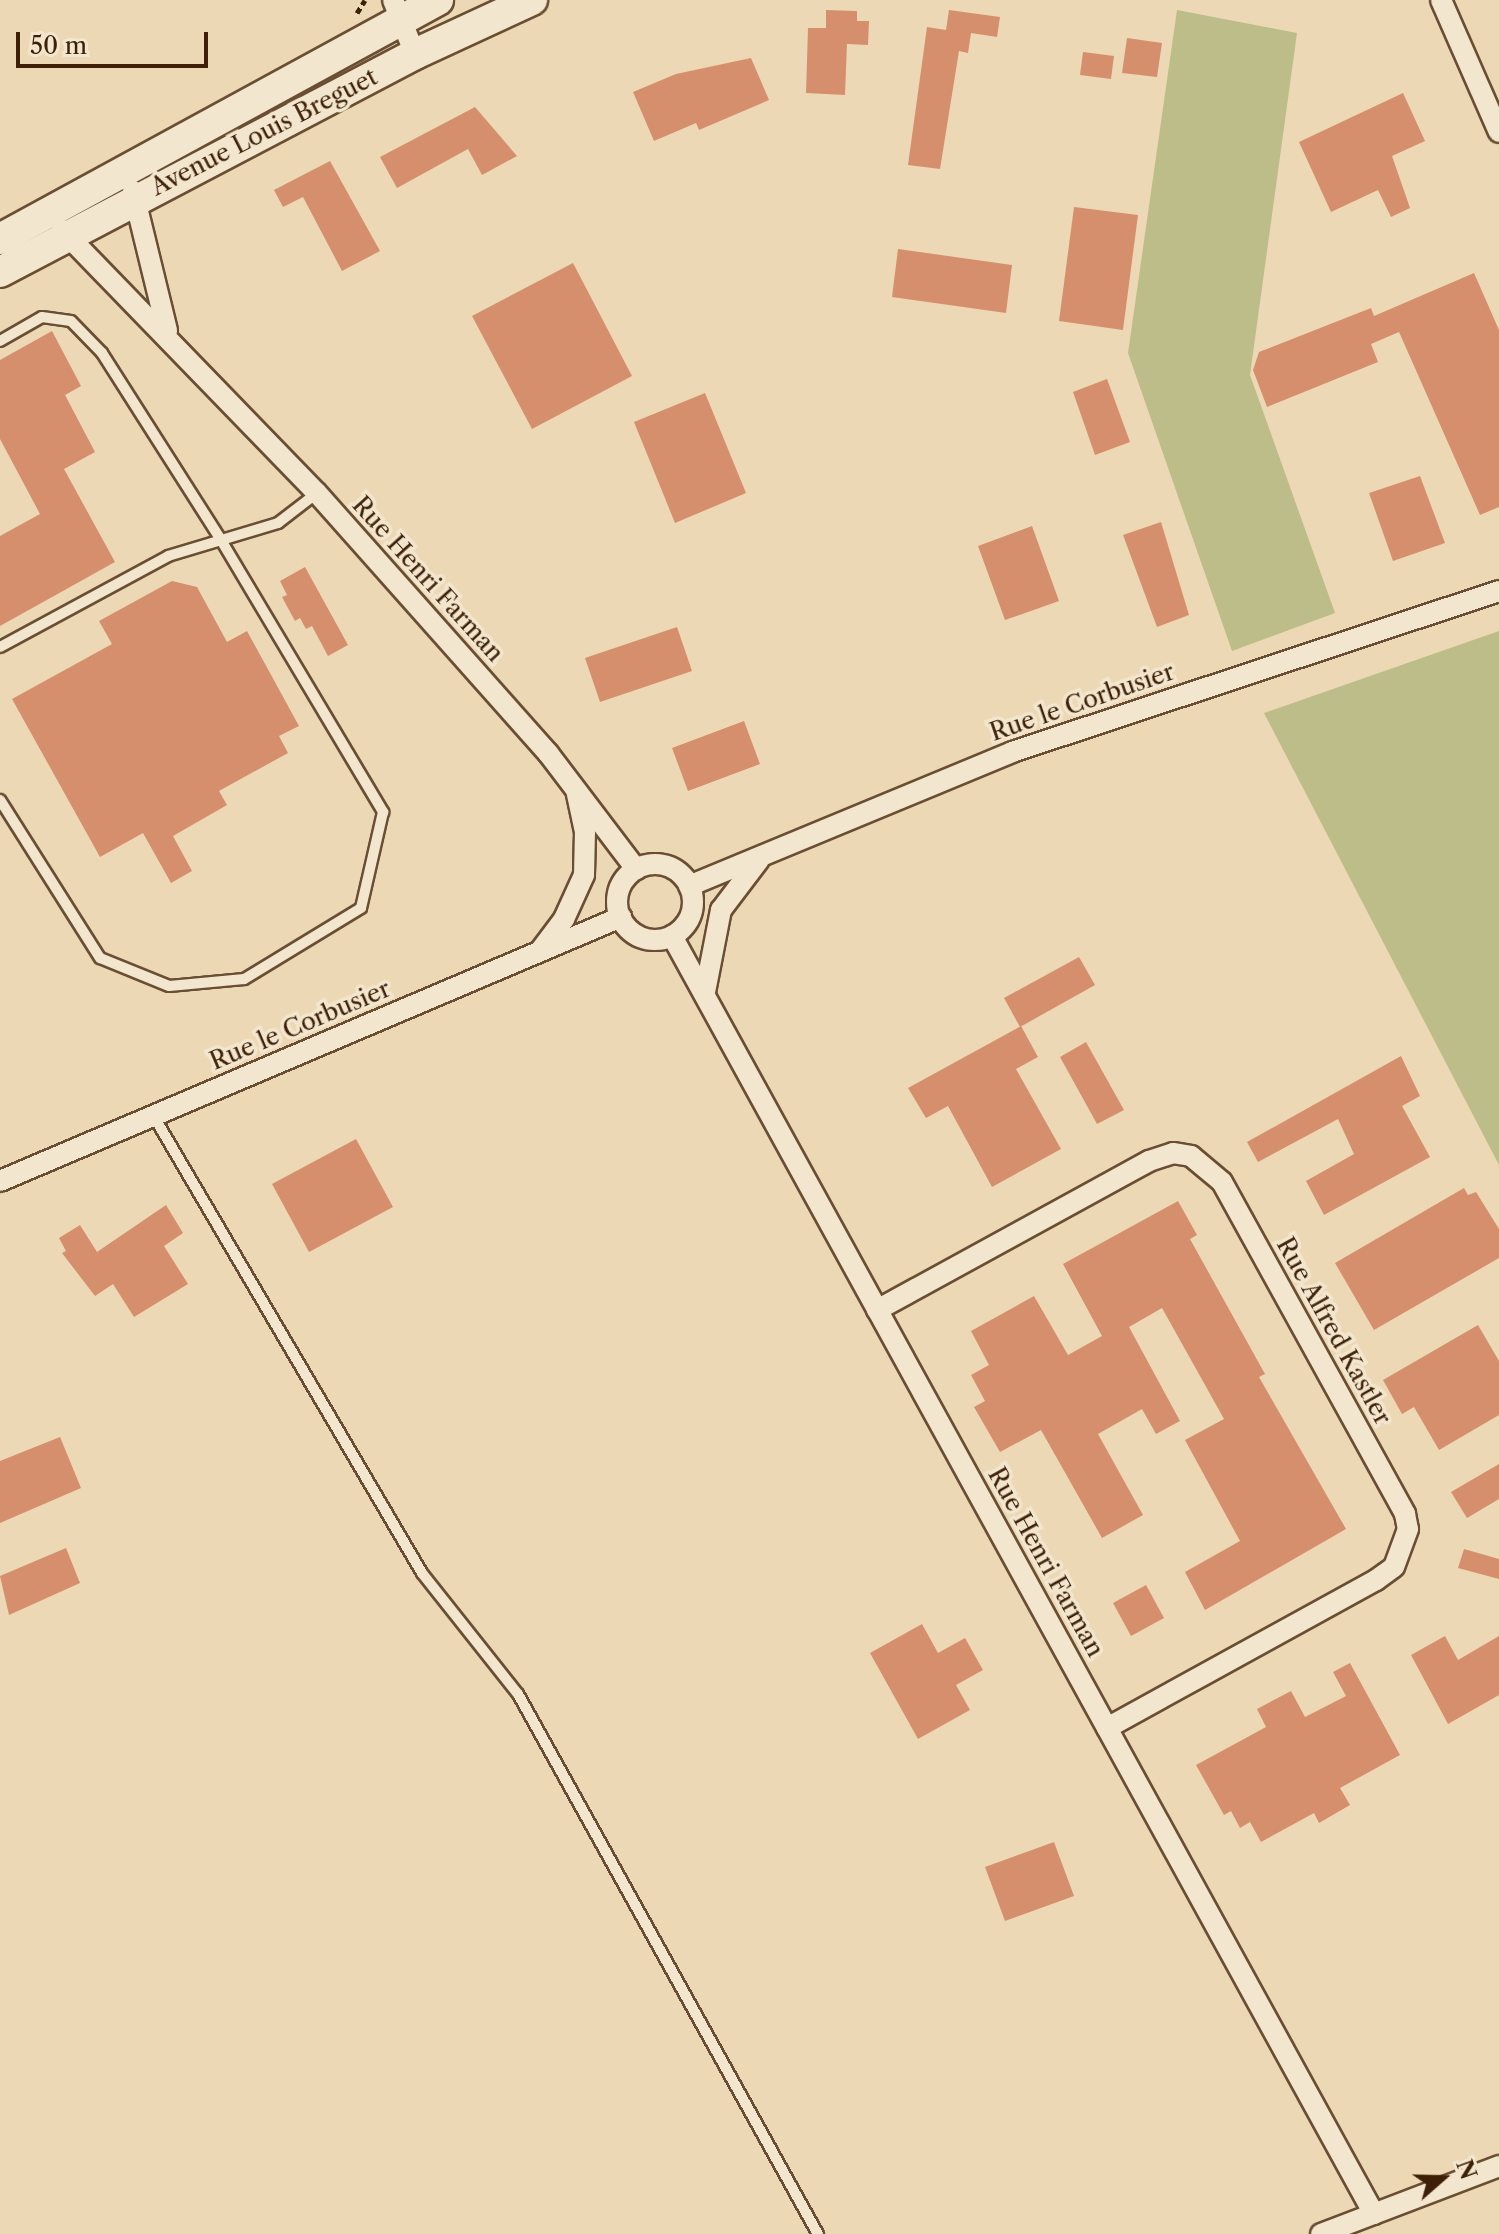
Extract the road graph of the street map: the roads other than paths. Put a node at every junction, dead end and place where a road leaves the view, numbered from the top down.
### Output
1 (438, 0) edge
2 (532, 0) edge
3 (1441, 0) edge
4 (396, 10) edge
5 (415, 54) junction
6 (1499, 132) edge
7 (131, 187) junction
8 (58, 225) junction
9 (0, 239) edge
10 (0, 272) edge
11 (168, 335) junction
12 (0, 341) edge
13 (317, 493) junction
14 (221, 540) junction
15 (1499, 591) edge
16 (0, 647) edge
17 (575, 786) junction
18 (0, 800) edge
19 (765, 854) junction
20 (636, 869) junction
21 (689, 886) junction
22 (621, 917) junction
23 (672, 936) junction
24 (537, 954) junction
25 (704, 996) junction
26 (153, 1115) junction
27 (0, 1181) edge
28 (877, 1310) junction
29 (1107, 1728) junction
30 (1499, 2166) edge
31 (1374, 2214) junction
32 (818, 2234) edge
33 (1321, 2234) edge

1 - 4 street, Avenue Louis Breguet
2 - 5 street, Avenue Louis Breguet
3 - 6 street
4 - 5 street
4 - 7 street, Avenue Louis Breguet
5 - 7 street, Avenue Louis Breguet
7 - 8 street, Avenue Louis Breguet
7 - 11 street, Rue Henri Farman
8 - 9 street, Avenue Louis Breguet
8 - 10 street, Avenue Louis Breguet
8 - 11 street, Rue Henri Farman
11 - 13 street, Rue Henri Farman
12 - 14 lane
13 - 14 lane
13 - 17 street, Rue Henri Farman
14 - 16 lane
14 - 18 lane
15 - 19 street, Rue le Corbusier
17 - 20 street, Rue Henri Farman
17 - 24 street
19 - 21 street, Rue le Corbusier
19 - 25 street
20 - 21 street
20 - 22 street
21 - 23 street
22 - 23 street
22 - 24 street, Rue le Corbusier
23 - 25 street, Rue Henri Farman
24 - 26 street, Rue le Corbusier
25 - 28 street, Rue Henri Farman
26 - 27 street, Rue le Corbusier
26 - 32 lane
28 - 29 street, Rue Henri Farman
28 - 29 street, Rue Alfred Kastler
29 - 31 street, Rue Henri Farman
30 - 31 street
31 - 33 street

